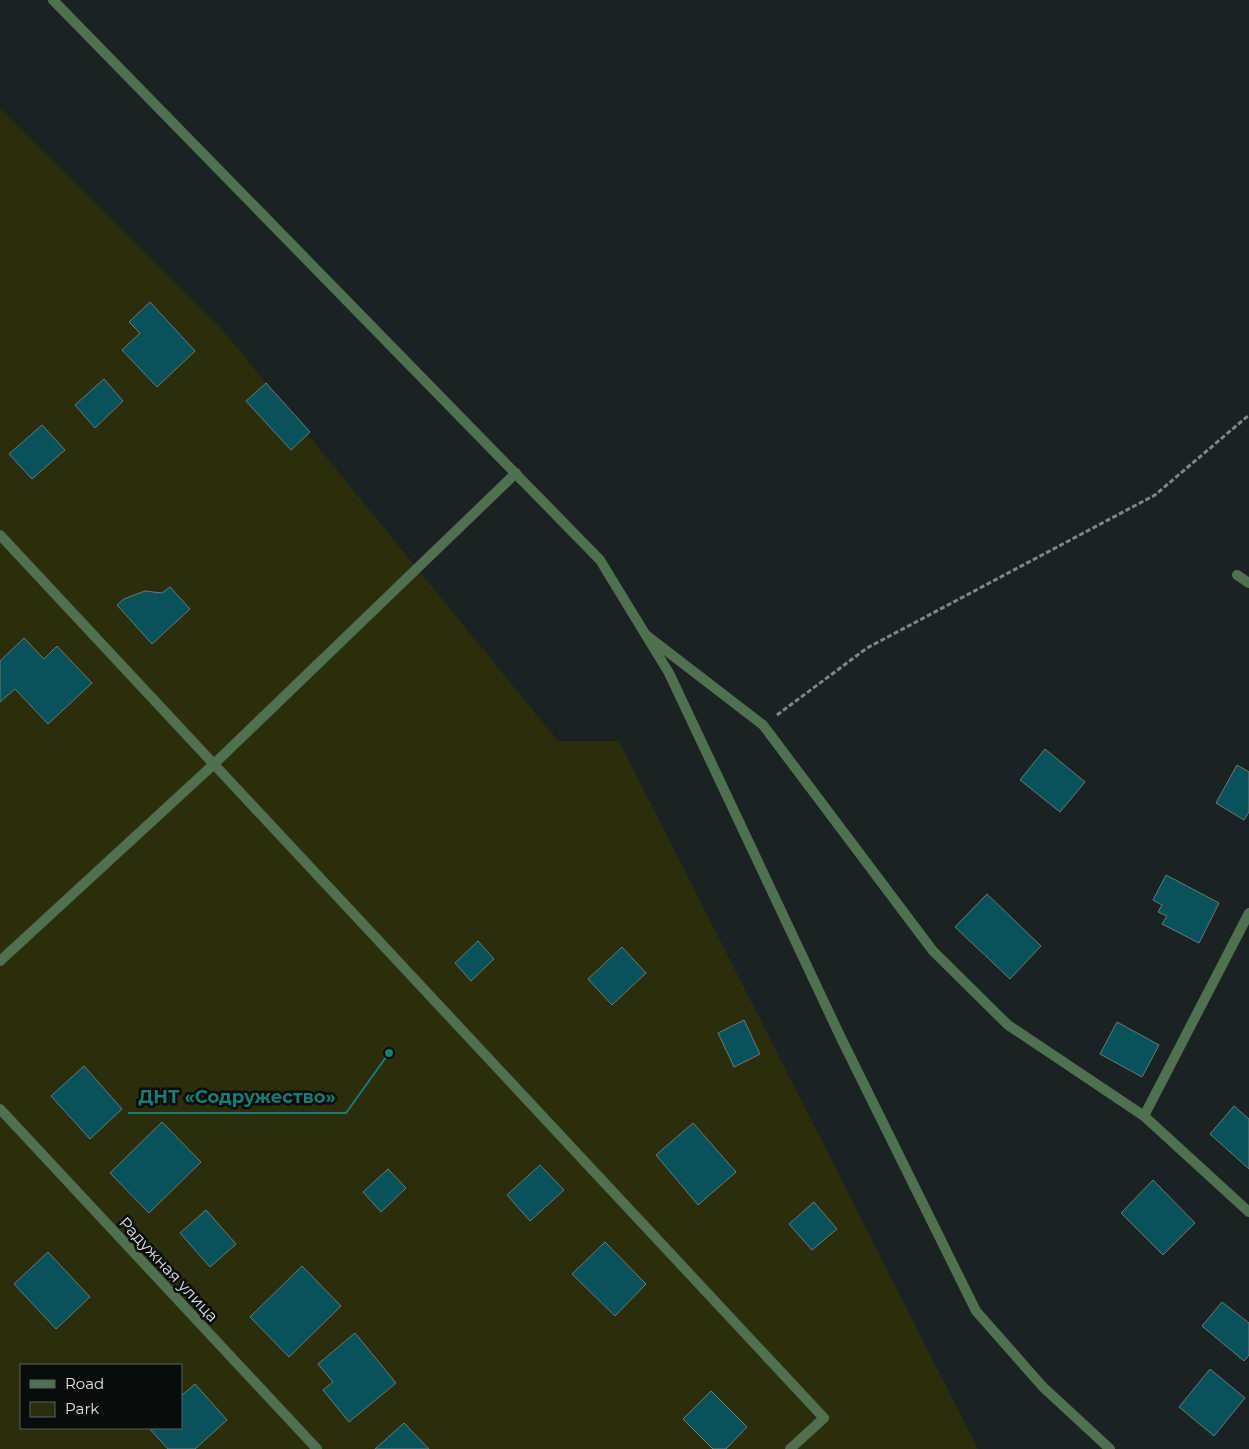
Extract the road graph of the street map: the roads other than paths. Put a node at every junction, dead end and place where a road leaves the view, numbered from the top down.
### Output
1 (53, 0) edge
2 (516, 474) junction
3 (0, 535) edge
4 (1237, 575) dead end
5 (1249, 583) edge
6 (645, 634) junction
7 (214, 764) junction
8 (1249, 913) edge
9 (0, 961) edge
10 (0, 1109) edge
11 (1144, 1116) junction
12 (1249, 1212) edge
13 (317, 1449) edge
14 (790, 1449) edge
15 (1110, 1449) edge

1 - 2 street
2 - 6 street
2 - 7 street
3 - 7 street
4 - 5 street
6 - 11 street
6 - 15 street
7 - 9 street
7 - 14 street
8 - 11 street
10 - 13 street, Радужная улица
11 - 12 street

